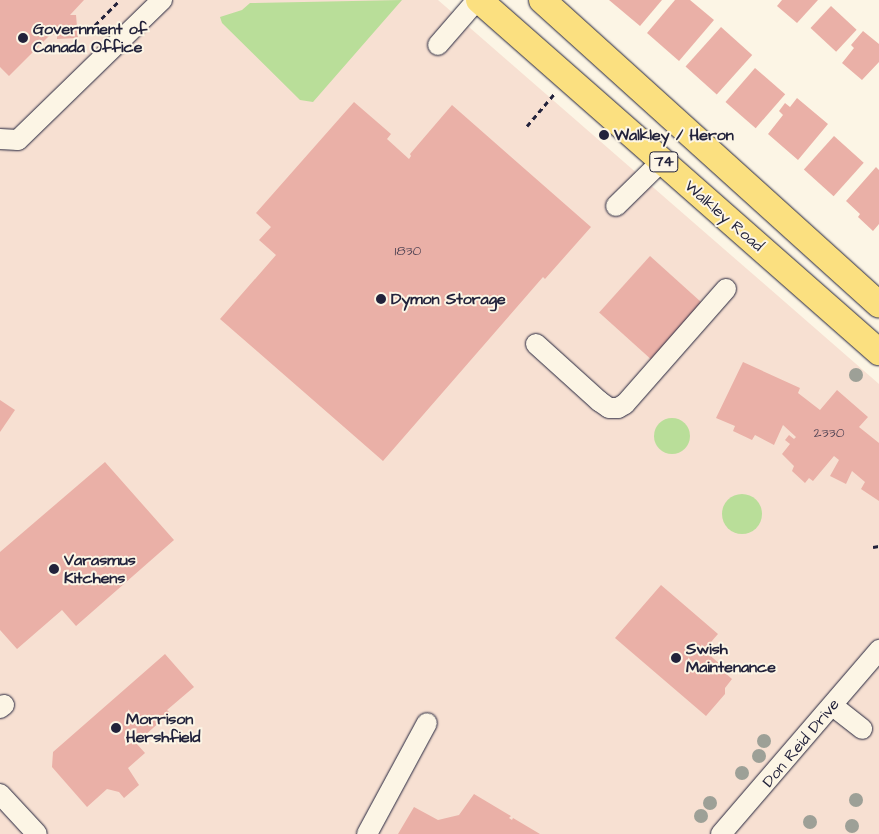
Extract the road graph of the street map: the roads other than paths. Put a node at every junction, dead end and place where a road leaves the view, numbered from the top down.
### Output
1 (162, 0) edge
2 (478, 0) edge
3 (542, 0) edge
4 (438, 45) dead end
5 (0, 139) edge
6 (662, 161) junction
7 (616, 206) dead end
8 (726, 289) dead end
9 (879, 304) edge
10 (536, 344) dead end
11 (879, 352) edge
12 (879, 650) edge
13 (833, 706) junction
14 (427, 723) dead end
15 (862, 729) dead end
16 (0, 794) edge
17 (728, 832) edge
18 (35, 833) edge
19 (367, 834) edge

1 - 5 street
2 - 4 street
2 - 6 main road, Walkley Road / 74
3 - 9 main road, 74
6 - 7 street
6 - 11 main road, Walkley Road / 74
8 - 10 street
12 - 13 street, Don Reid Drive
13 - 15 street
13 - 17 street, Don Reid Drive
14 - 19 street
16 - 18 street

